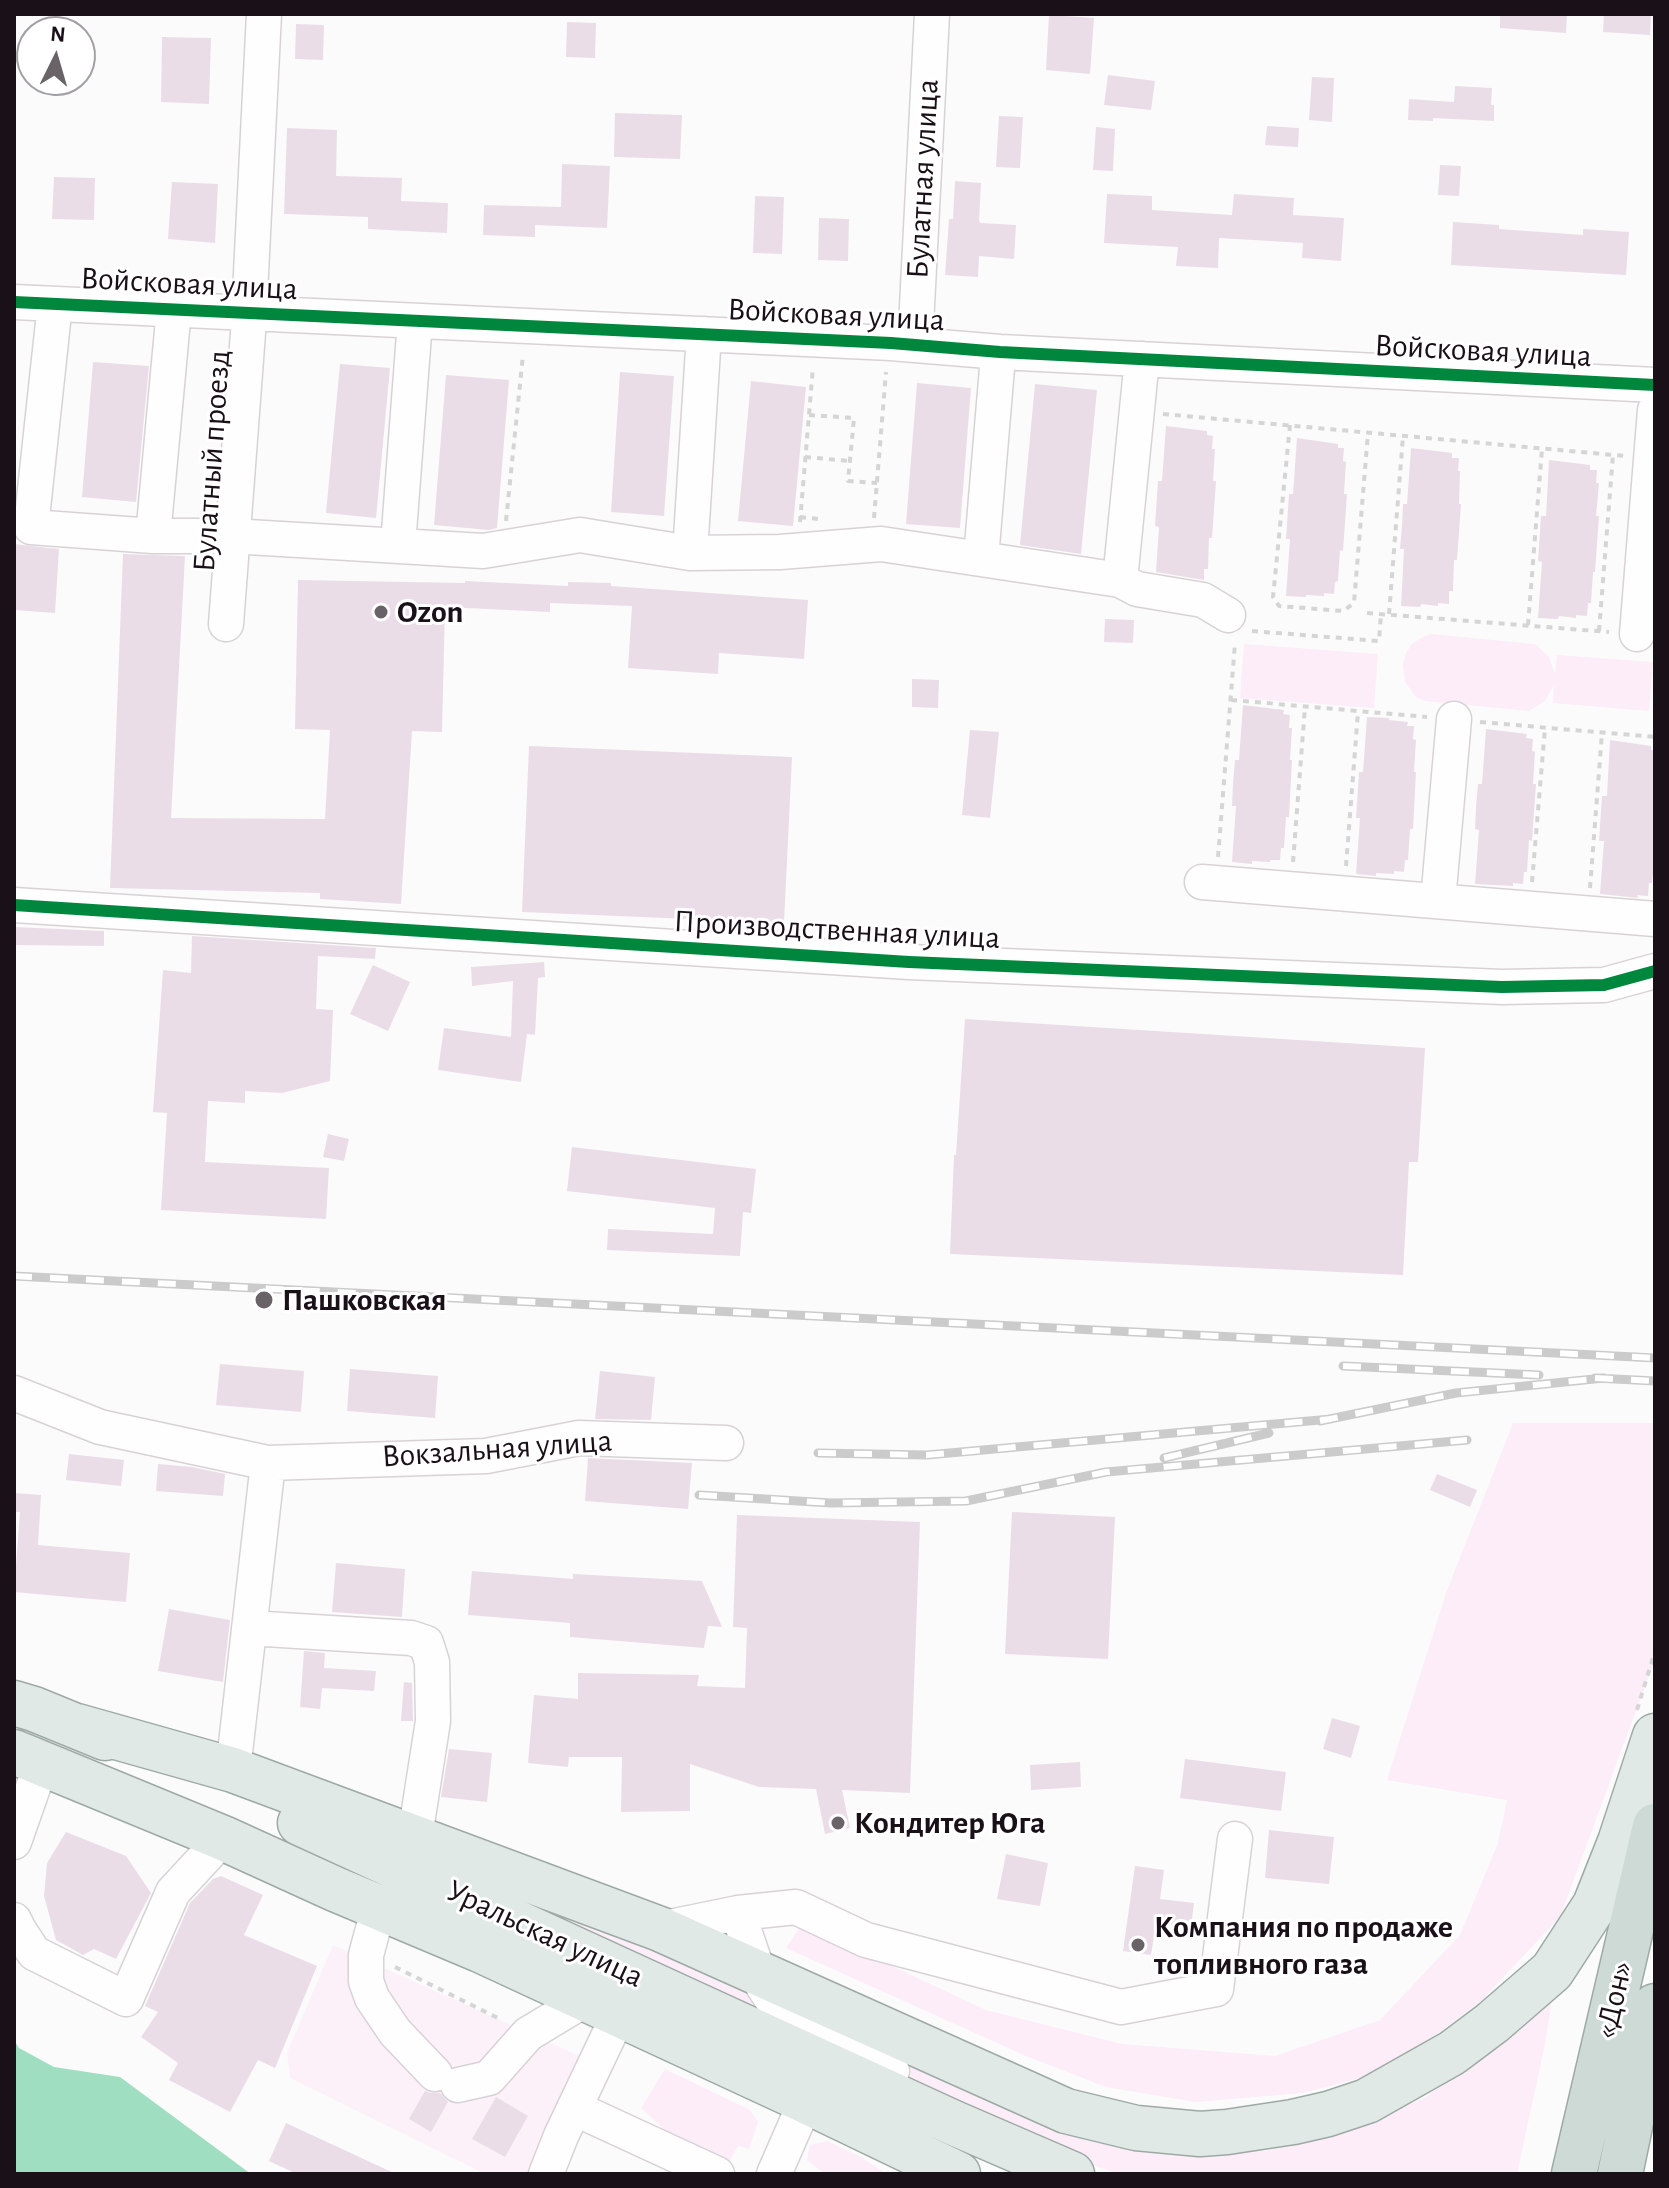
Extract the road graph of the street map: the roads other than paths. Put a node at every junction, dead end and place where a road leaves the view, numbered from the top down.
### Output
1 (264, 14) edge
2 (932, 14) edge
3 (14, 302) edge
4 (55, 304) junction
5 (174, 309) junction
6 (249, 314) junction
7 (415, 321) junction
8 (704, 334) junction
9 (1000, 352) junction
10 (901, 353) junction
11 (1142, 359) junction
12 (1655, 385) edge
13 (1655, 410) edge
14 (1653, 450) edge
15 (22, 526) edge
16 (153, 536) junction
17 (231, 536) junction
18 (398, 545) junction
19 (690, 553) junction
20 (981, 558) junction
21 (1120, 580) junction
22 (226, 624) dead end
23 (1236, 627) road end
24 (1637, 634) road end
25 (1454, 719) dead end
26 (1210, 871) road end
27 (1438, 901) junction
28 (14, 905) edge
29 (1655, 919) edge
30 (1655, 971) edge
31 (14, 1393) edge
32 (726, 1443) dead end
33 (268, 1463) junction
34 (249, 1628) junction
35 (14, 1703) edge
36 (1646, 1724) edge
37 (77, 1726) junction
38 (28, 1757) edge
39 (233, 1770) junction
40 (1655, 1826) edge
41 (415, 1836) junction
42 (223, 1838) junction
43 (1235, 1839) dead end
44 (14, 1842) edge
45 (379, 1907) junction
46 (738, 1913) junction
47 (14, 1920) edge
48 (660, 1929) junction
49 (757, 1972) junction
50 (1655, 2006) edge
51 (602, 2007) junction
52 (806, 2101) junction
53 (574, 2108) junction
54 (954, 2123) junction
55 (943, 2169) edge
56 (546, 2174) edge
57 (717, 2174) edge
58 (774, 2174) edge
59 (1072, 2174) edge
60 (1574, 2174) edge
61 (1620, 2174) edge

1 - 6 street, Булатный проезд
2 - 10 street, Булатная улица
3 - 4 street, Войсковая улица
4 - 5 street, Войсковая улица
4 - 15 street
5 - 6 street, Войсковая улица
5 - 16 street
6 - 7 street, Войсковая улица
6 - 17 street, Булатный проезд
7 - 8 street, Войсковая улица
7 - 18 street
8 - 10 street, Войсковая улица
8 - 19 street
9 - 10 street, Войсковая улица
9 - 11 street, Войсковая улица
9 - 20 street
11 - 12 street, Войсковая улица
11 - 21 street
13 - 14 street
14 - 24 street
15 - 16 street
16 - 17 street
17 - 18 street
17 - 22 street, Булатный проезд
18 - 19 street
19 - 20 street
20 - 21 street
21 - 23 street
25 - 27 street
26 - 27 street
27 - 29 street
28 - 30 street, Производственная улица
31 - 33 street, Вокзальная улица
32 - 33 street, Вокзальная улица
33 - 34 street
34 - 39 street
34 - 41 street
35 - 37 main road, Уральская улица
36 - 49 main road
37 - 39 main road
37 - 54 main road, Уральская улица
38 - 42 main road, Уральская улица
38 - 44 street
39 - 41 main road
40 - 60 highway, «Дон»
41 - 48 main road
42 - 45 main road, Уральская улица
42 - 47 street
43 - 46 street
45 - 51 main road, Уральская улица
45 - 51 street
46 - 48 street
46 - 49 street
48 - 49 main road
49 - 54 street
50 - 61 highway, «Дон»
51 - 52 main road, Уральская улица
51 - 53 street
52 - 55 main road, Уральская улица
52 - 58 street
53 - 56 street
53 - 57 street
54 - 55 main road
54 - 59 main road, Уральская улица

